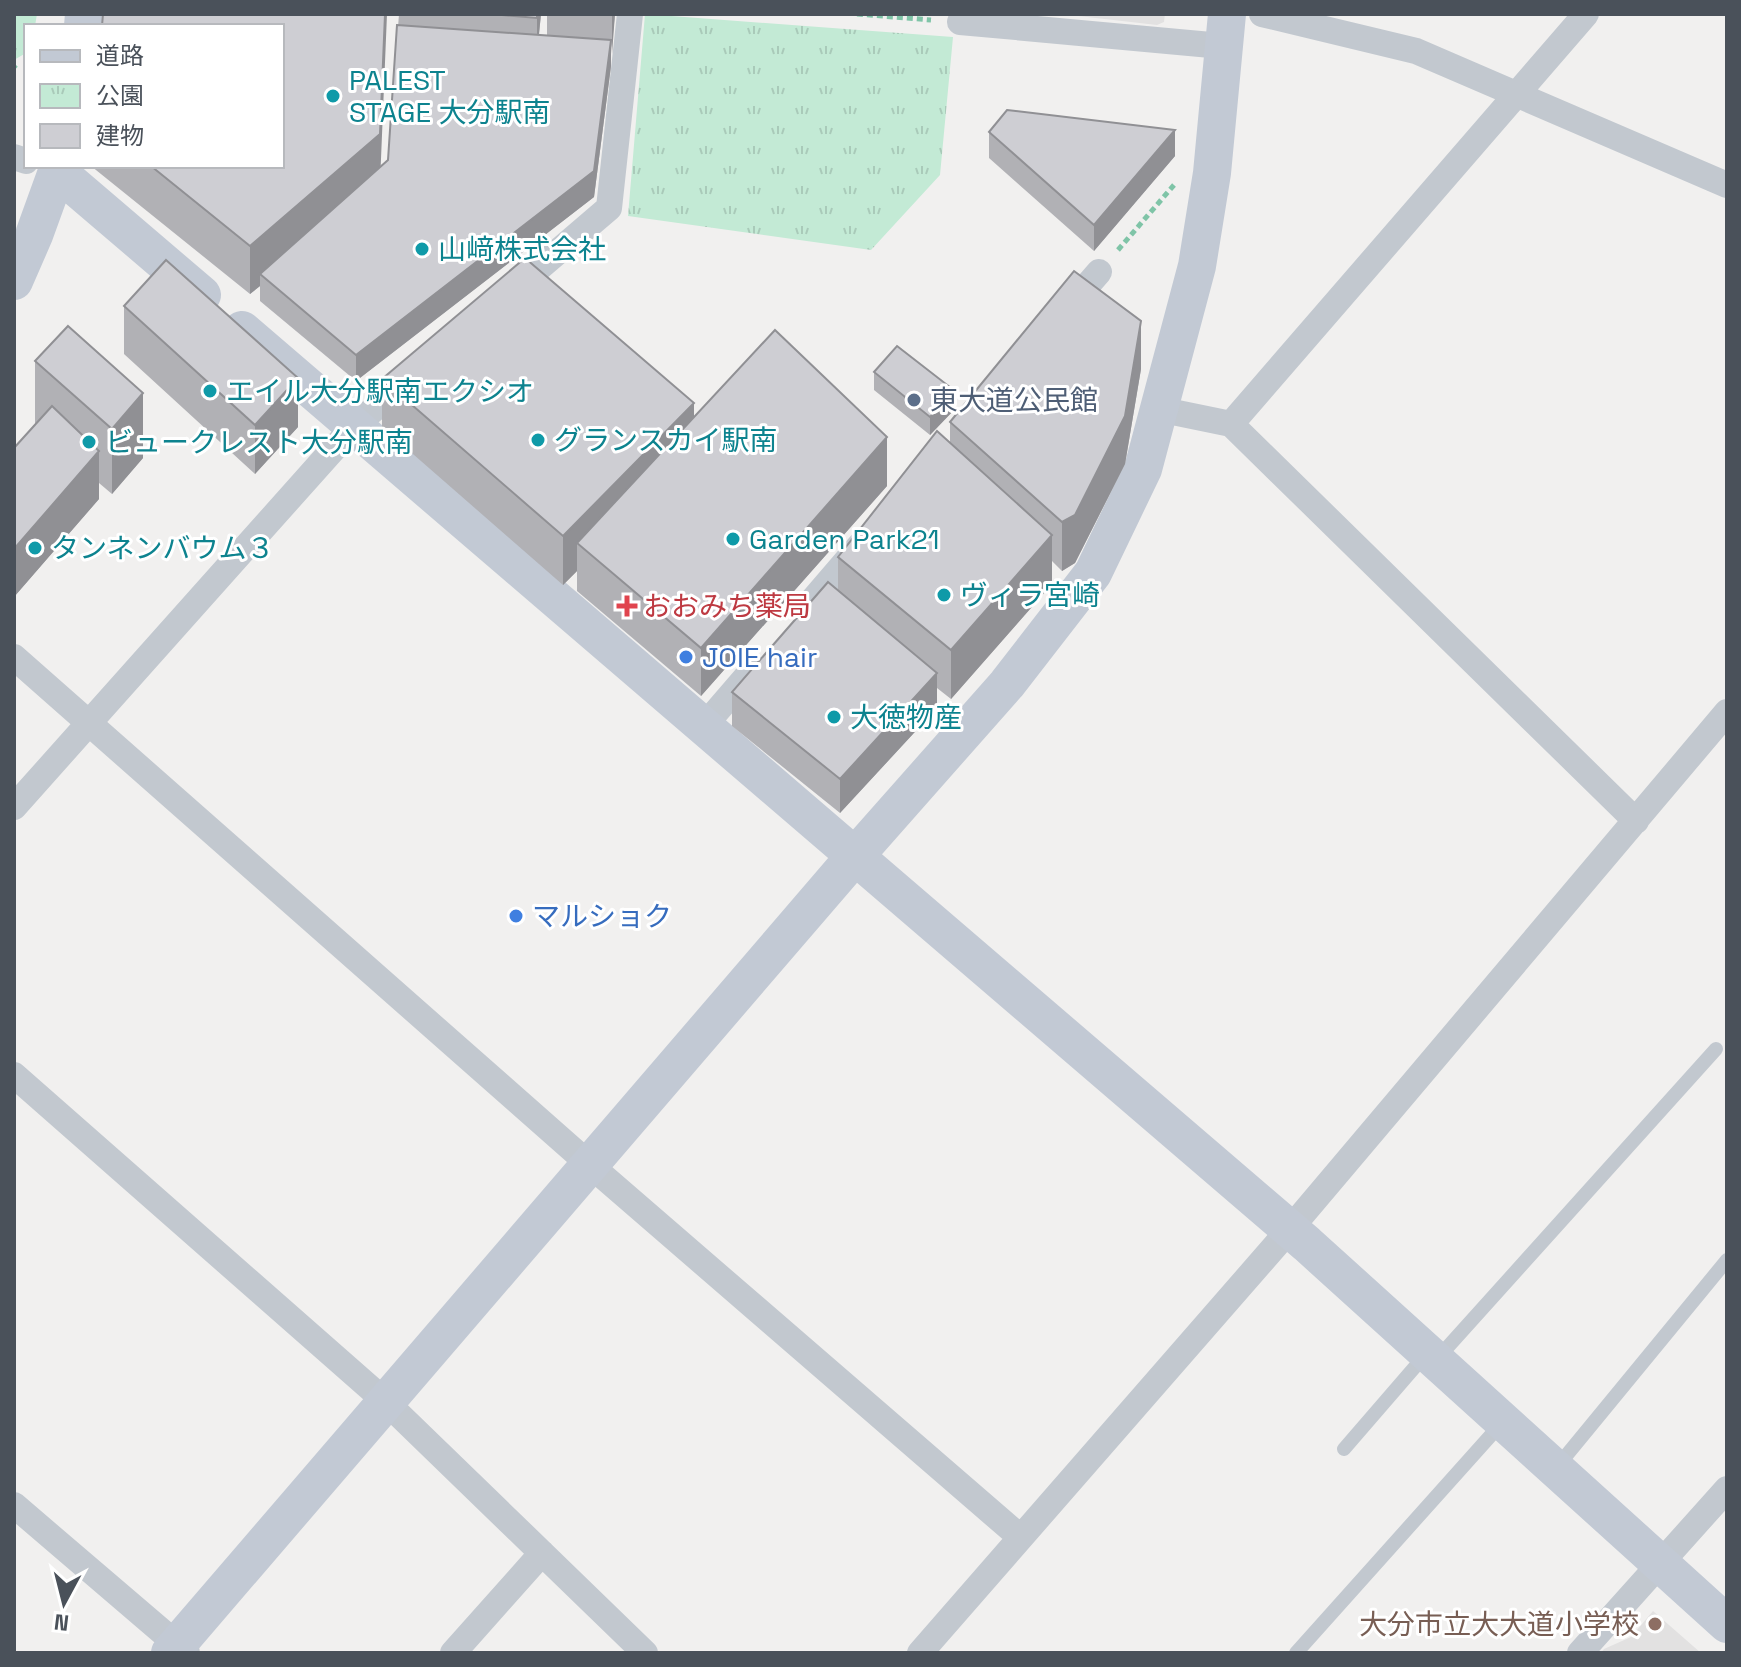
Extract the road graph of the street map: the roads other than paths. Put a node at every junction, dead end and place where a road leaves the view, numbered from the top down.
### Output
1 (630, 14) edge
2 (1262, 14) edge
3 (1586, 14) edge
4 (960, 22) road end
5 (1225, 30) edge
6 (1516, 93) junction
7 (45, 168) edge
8 (48, 168) edge
9 (1727, 185) edge
10 (1099, 272) road end
11 (14, 281) edge
12 (500, 301) edge
13 (1047, 331) edge
14 (427, 363) edge
15 (1158, 409) junction
16 (1231, 424) junction
17 (354, 426) junction
18 (880, 523) edge
19 (787, 630) edge
20 (766, 654) edge
21 (14, 657) edge
22 (1727, 712) edge
23 (89, 723) junction
24 (704, 726) junction
25 (14, 807) edge
26 (1636, 821) junction
27 (855, 856) junction
28 (1716, 1049) dead end
29 (14, 1075) edge
30 (590, 1165) junction
31 (1290, 1229) junction
32 (1727, 1260) edge
33 (1432, 1357) junction
34 (386, 1402) junction
35 (1503, 1421) junction
36 (1344, 1449) dead end
37 (1556, 1468) junction
38 (1727, 1489) edge
39 (14, 1505) edge
40 (1020, 1537) junction
41 (542, 1553) junction
42 (1660, 1563) junction
43 (1727, 1624) edge
44 (178, 1650) edge
45 (453, 1653) edge
46 (645, 1653) edge
47 (920, 1653) edge
48 (1296, 1653) edge
49 (1580, 1653) edge

1 - 12 street
2 - 6 street
3 - 6 street
4 - 5 street
5 - 15 street
6 - 9 street
6 - 16 street
7 - 11 street
8 - 17 street
10 - 13 street
14 - 17 street
15 - 16 street
15 - 27 street
16 - 26 street
17 - 23 street
17 - 24 street
18 - 19 street
20 - 24 street
21 - 23 street
22 - 26 street
23 - 25 street
23 - 30 street
24 - 27 street
26 - 31 street
27 - 30 street
27 - 31 street
28 - 33 lane
29 - 34 street
30 - 34 street
30 - 40 street
31 - 33 street
31 - 40 street
32 - 37 lane
33 - 35 street
33 - 36 lane
34 - 41 street
34 - 44 street
35 - 37 street
35 - 48 lane
37 - 42 street
38 - 42 street
39 - 44 street
40 - 47 street
41 - 45 street
41 - 46 street
42 - 43 street
42 - 49 street

